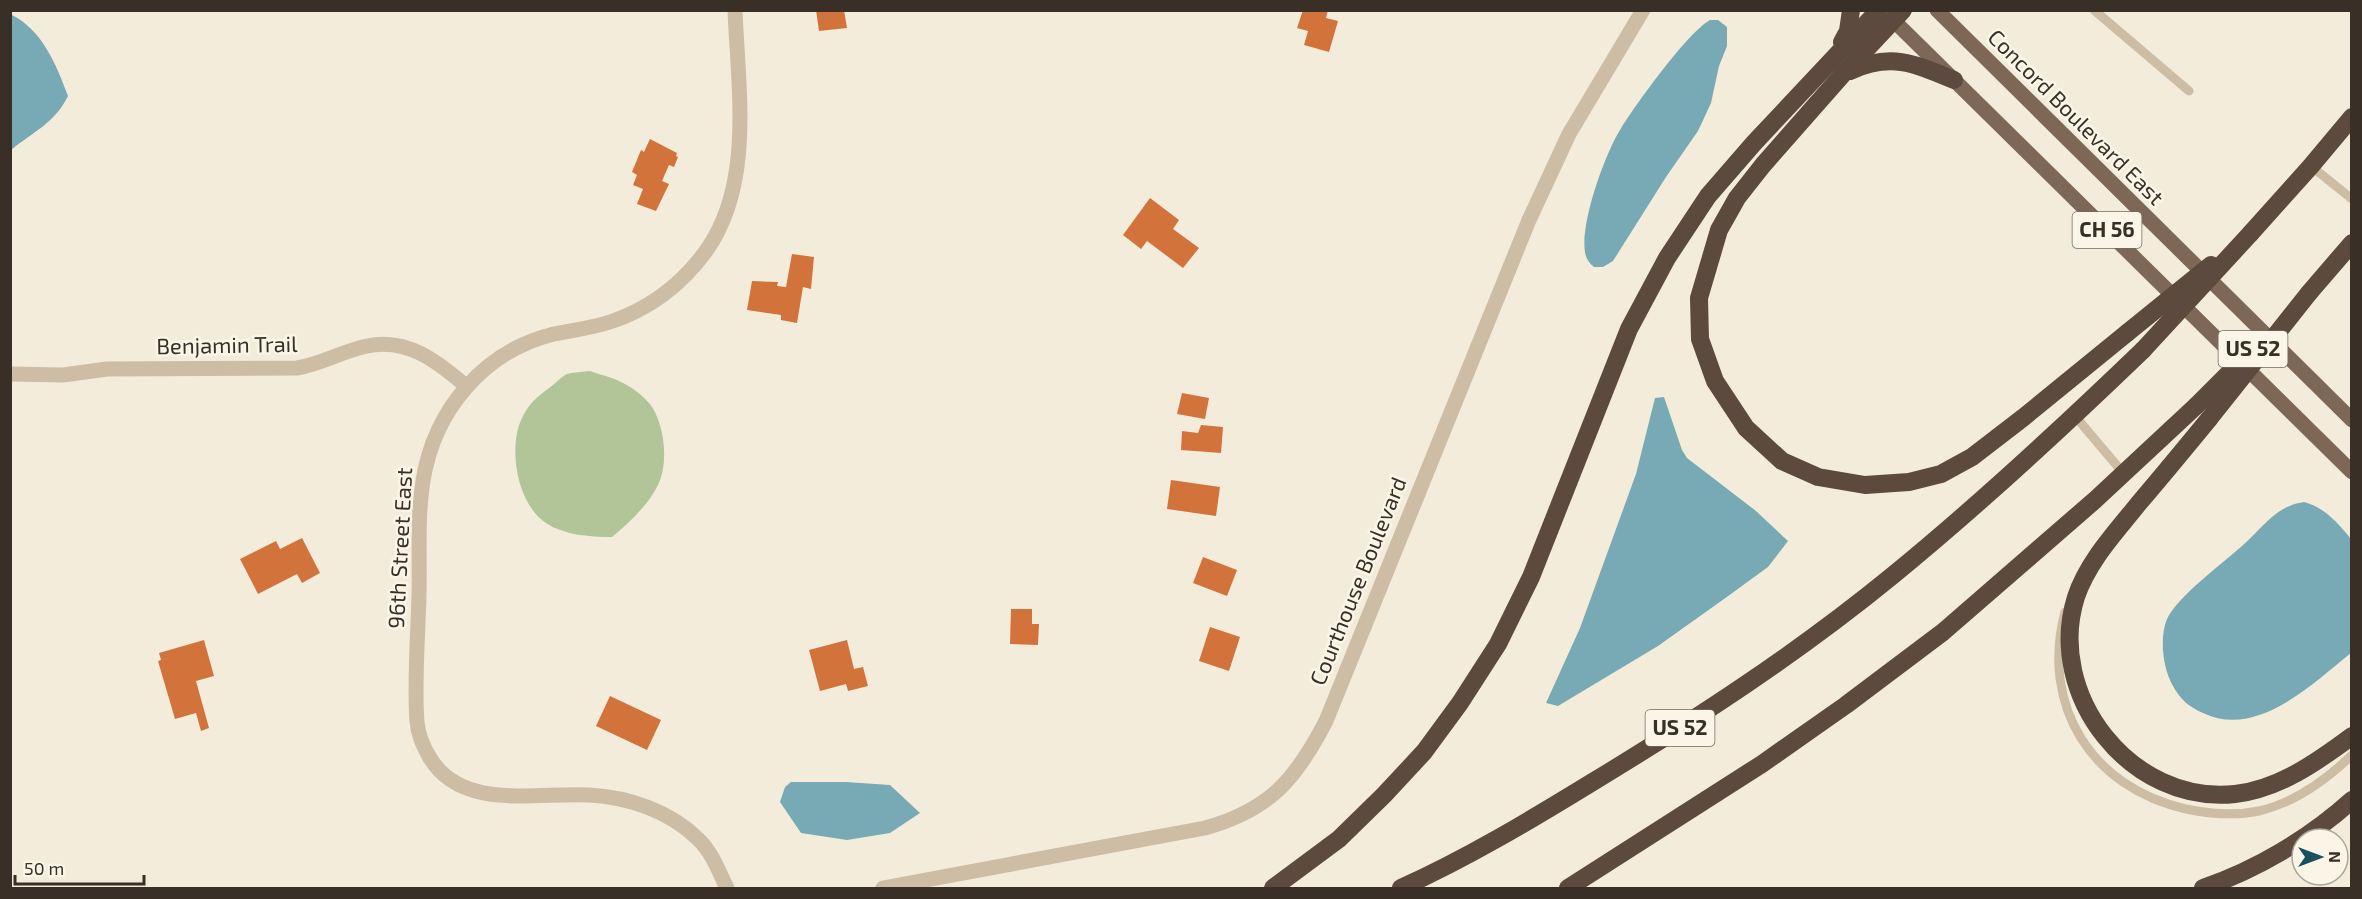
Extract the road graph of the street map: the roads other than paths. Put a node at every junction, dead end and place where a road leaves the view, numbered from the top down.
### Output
1 (735, 10) edge
2 (1643, 10) edge
3 (1851, 10) edge
4 (1879, 10) edge
5 (1937, 10) edge
6 (2094, 10) edge
7 (1894, 14) edge
8 (1834, 57) junction
9 (1843, 74) junction
10 (1954, 80) junction
11 (2189, 92) dead end
12 (2352, 117) edge
13 (2312, 166) junction
14 (2352, 200) edge
15 (2250, 234) junction
16 (2352, 243) edge
17 (2309, 293) junction
18 (10, 374) edge
19 (466, 386) junction
20 (2075, 416) junction
21 (2352, 420) edge
22 (2352, 472) edge
23 (2124, 474) junction
24 (2085, 575) junction
25 (2352, 736) edge
26 (2352, 755) edge
27 (2352, 800) edge
28 (727, 888) edge
29 (883, 888) edge
30 (1273, 888) edge
31 (1401, 888) edge
32 (1568, 888) edge
33 (2202, 888) edge

1 - 19 street, 96th Street East
2 - 29 street, Courthouse Boulevard
3 - 8 highway
4 - 8 highway
5 - 21 main road, Concord Boulevard East / CH 56
6 - 11 lane
7 - 9 highway
7 - 10 main road, CH 56
8 - 30 highway
9 - 10 highway
9 - 15 highway, bridge
10 - 22 main road, CH 56
12 - 13 highway, US 52
13 - 14 lane
13 - 15 highway, US 52
15 - 20 highway, US 52, bridge
16 - 17 highway, US 52
17 - 23 highway, US 52, bridge
17 - 24 highway, bridge
18 - 19 street, Benjamin Trail
19 - 28 street, 96th Street East
20 - 23 lane
20 - 31 highway, US 52
23 - 32 highway, US 52
24 - 25 highway
24 - 26 lane
27 - 33 highway

